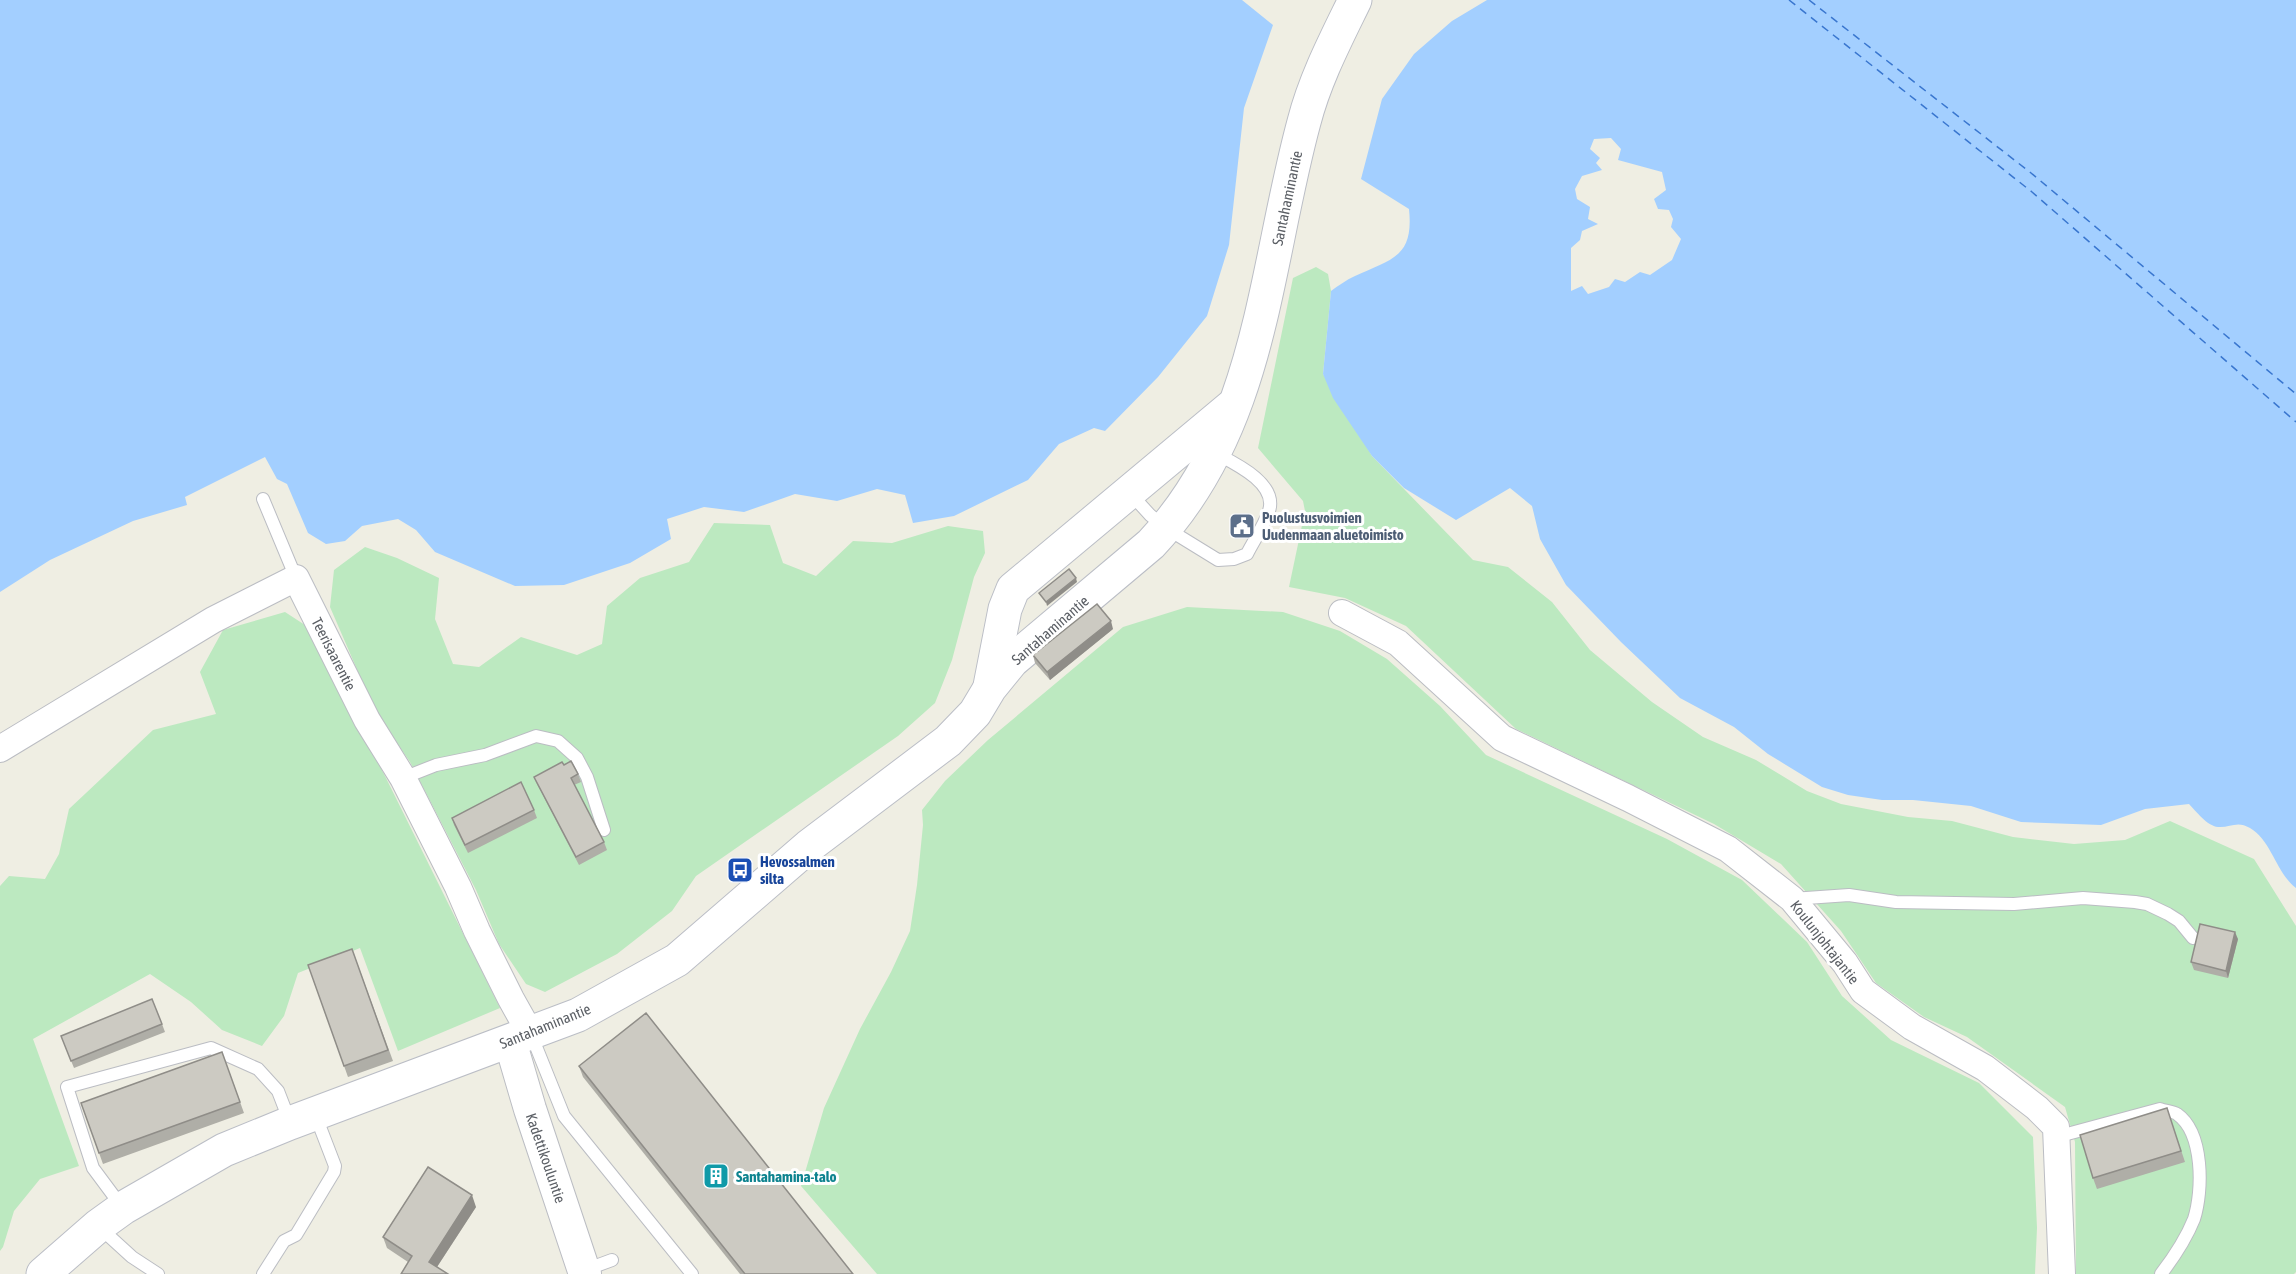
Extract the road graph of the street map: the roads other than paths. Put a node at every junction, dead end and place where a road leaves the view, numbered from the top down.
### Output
1 (1355, 0) edge
2 (1203, 446) junction
3 (1129, 492) junction
4 (263, 499) dead end
5 (1166, 528) junction
6 (296, 578) junction
7 (1342, 613) dead end
8 (990, 688) junction
9 (0, 749) edge
10 (403, 778) junction
11 (604, 830) dead end
12 (1792, 899) junction
13 (2193, 938) dead end
14 (520, 1037) junction
15 (303, 1118) junction
16 (2056, 1137) junction
17 (110, 1217) junction
18 (594, 1268) edge
19 (43, 1274) edge
20 (158, 1274) edge
21 (263, 1274) edge
22 (692, 1274) edge
23 (2062, 1274) edge
24 (2160, 1274) edge

1 - 2 main road, Santahaminantie
2 - 3 main road, Santahaminantie
2 - 5 main road, Santahaminantie
2 - 5 lane
3 - 5 lane
3 - 8 main road, Santahaminantie
4 - 6 lane
5 - 8 main road, Santahaminantie
6 - 9 street
6 - 10 street, Teerisaarentie
7 - 12 street, Koulunjohtajantie
8 - 14 main road, Santahaminantie
10 - 11 lane
10 - 14 street, Teerisaarentie
12 - 13 lane
12 - 16 street, Koulunjohtajantie
14 - 15 main road, Santahaminantie
14 - 18 street, Kadettikouluntie
14 - 22 lane
15 - 17 main road, Santahaminantie
15 - 17 lane
15 - 21 lane
16 - 23 street, Koulunjohtajantie
16 - 24 lane
17 - 19 main road, Santahaminantie
17 - 20 lane

